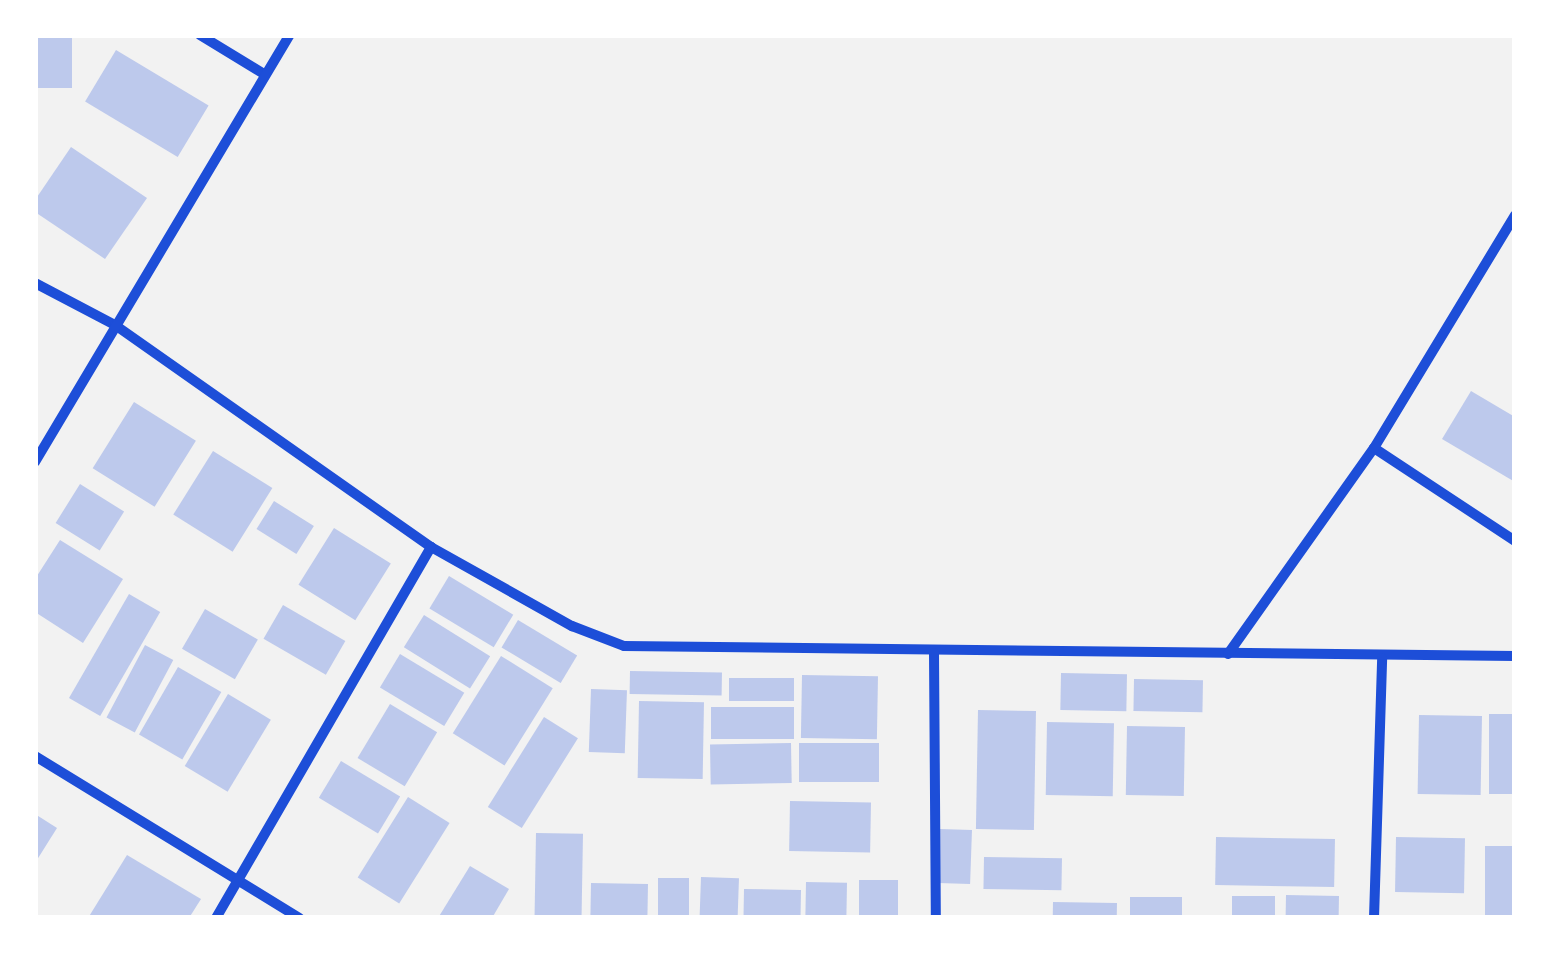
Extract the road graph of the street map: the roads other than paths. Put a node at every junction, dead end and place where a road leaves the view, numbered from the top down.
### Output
1 (200, 35) edge
2 (290, 35) edge
3 (264, 74) junction
4 (1515, 216) edge
5 (35, 283) edge
6 (116, 325) junction
7 (1374, 448) junction
8 (35, 462) edge
9 (1515, 541) edge
10 (431, 546) junction
11 (934, 653) junction
12 (1228, 654) junction
13 (1515, 656) edge
14 (1382, 658) junction
15 (35, 756) edge
16 (239, 879) junction
17 (216, 918) edge
18 (298, 918) edge
19 (936, 918) edge
20 (1374, 918) edge

1 - 3 street
2 - 3 street
3 - 6 street
4 - 7 street
5 - 6 street
6 - 8 street
6 - 10 street
7 - 9 street
7 - 12 street
10 - 11 street
10 - 16 street
11 - 12 street
11 - 19 street
12 - 14 street
13 - 14 street
14 - 20 street
15 - 16 street
16 - 17 street
16 - 18 street

